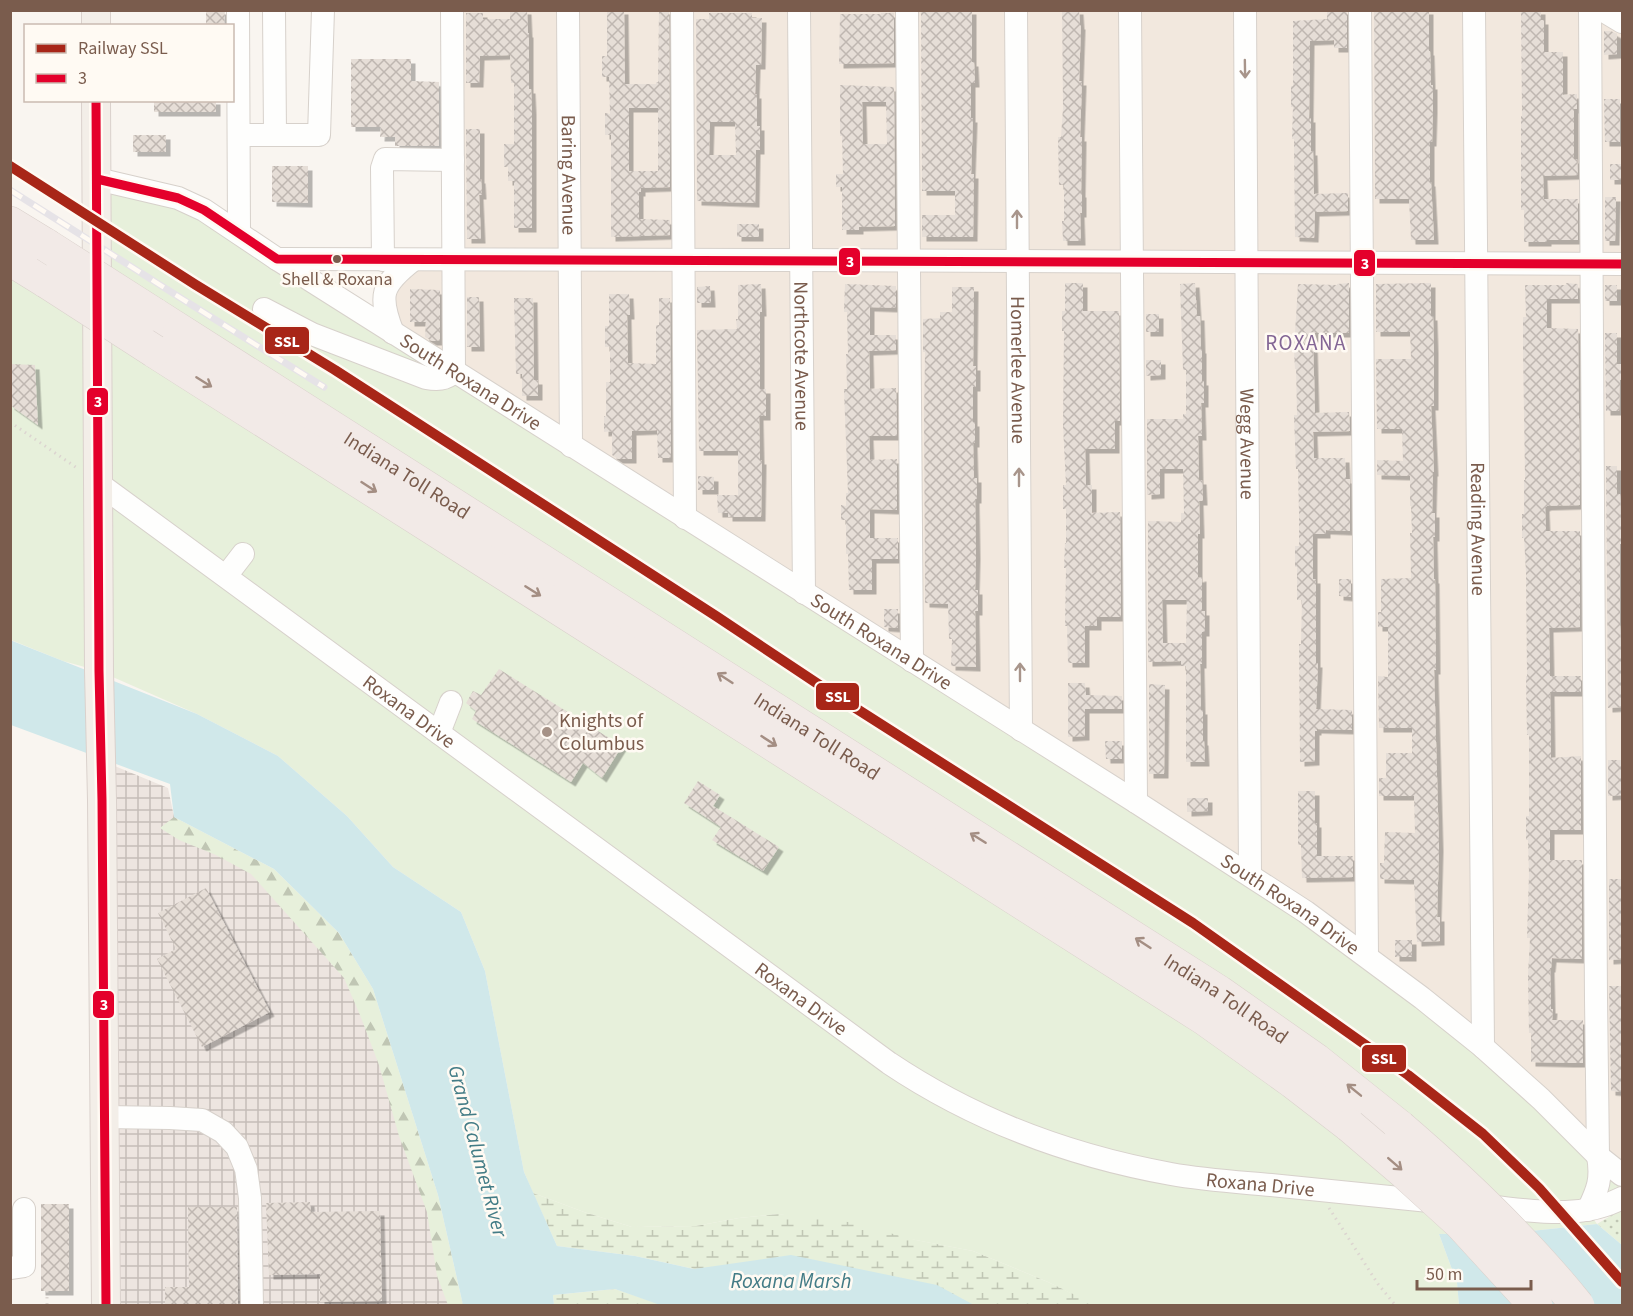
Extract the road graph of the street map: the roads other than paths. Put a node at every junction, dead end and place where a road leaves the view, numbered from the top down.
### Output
1 (274, 10) edge
2 (323, 10) edge
3 (452, 10) edge
4 (568, 10) edge
5 (682, 10) edge
6 (798, 10) edge
7 (907, 10) edge
8 (1016, 10) edge
9 (1130, 10) edge
10 (1245, 10) edge
11 (1360, 10) edge
12 (1474, 10) edge
13 (1590, 10) edge
14 (1602, 10) edge
15 (238, 22) edge
16 (1623, 22) edge
17 (274, 34) junction
18 (235, 78) edge
19 (96, 102) edge
20 (238, 135) junction
21 (275, 135) junction
22 (453, 160) junction
23 (97, 178) junction
24 (10, 223) edge
25 (239, 234) junction
26 (10, 259) edge
27 (277, 259) junction
28 (383, 260) junction
29 (413, 260) junction
30 (453, 260) junction
31 (570, 260) junction
32 (683, 260) junction
33 (800, 260) junction
34 (908, 261) junction
35 (1018, 262) junction
36 (1133, 262) junction
37 (1247, 263) junction
38 (1363, 263) junction
39 (1476, 264) junction
40 (1590, 264) junction
41 (1623, 264) edge
42 (264, 309) dead end
43 (393, 333) junction
44 (454, 372) junction
45 (572, 446) junction
46 (98, 483) junction
47 (685, 518) junction
48 (243, 554) dead end
49 (226, 576) junction
50 (804, 593) junction
51 (912, 661) junction
52 (451, 702) dead end
53 (1021, 730) junction
54 (439, 733) junction
55 (1136, 802) junction
56 (1250, 875) junction
57 (1367, 956) junction
58 (1483, 1047) junction
59 (105, 1117) junction
60 (1598, 1156) junction
61 (1623, 1175) edge
62 (1622, 1200) edge
63 (24, 1209) dead end
64 (1588, 1210) junction
65 (10, 1268) edge
66 (106, 1305) edge
67 (252, 1305) edge
68 (1536, 1305) edge
69 (1578, 1305) edge

1 - 17 street
2 - 21 street
3 - 22 street
4 - 31 street, Baring Avenue
5 - 32 street
6 - 33 street, Northcote Avenue
7 - 34 street
35 -> 8 street, Homerlee Avenue
9 - 36 street
10 -> 37 street, Wegg Avenue
11 - 38 street
12 - 39 street, Reading Avenue
13 - 40 street
14 - 16 street
15 - 17 street
15 - 18 street
17 - 21 street
18 - 20 street
19 - 23 main road
20 - 21 street
20 - 25 street
22 - 28 street
22 - 30 street
23 - 25 street, South Roxana Drive
23 - 46 main road
69 -> 24 highway, Indiana Toll Road, bridge
25 - 27 street, South Roxana Drive
26 -> 68 highway, Indiana Toll Road, bridge
27 - 28 street
27 - 43 street, South Roxana Drive
28 - 29 street
29 - 30 street
29 - 43 street
30 - 31 street
30 - 44 street
31 - 32 street
31 - 45 street, Baring Avenue
32 - 33 street
32 - 47 street
33 - 34 street
33 - 50 street, Northcote Avenue
34 - 35 street
34 - 51 street
35 - 36 street
53 -> 35 street, Homerlee Avenue
36 - 37 street
36 - 55 street
37 - 38 street
37 - 56 street, Wegg Avenue
38 - 39 street
38 - 57 street
39 - 40 street
39 - 58 street, Reading Avenue
40 - 41 street
40 - 60 street
42 - 44 street
43 - 44 street, South Roxana Drive
44 - 45 street, South Roxana Drive
45 - 47 street, South Roxana Drive
46 - 49 street, Roxana Drive
46 - 59 main road
47 - 50 street, South Roxana Drive
48 - 49 street
49 - 54 street, Roxana Drive
50 - 51 street, South Roxana Drive
51 - 53 street, South Roxana Drive
52 - 54 street
53 - 55 street, South Roxana Drive
54 - 64 street, Roxana Drive
55 - 56 street, South Roxana Drive
56 - 57 street, South Roxana Drive
57 - 58 street, South Roxana Drive
58 - 60 street, South Roxana Drive
59 - 66 main road
59 - 67 street
60 - 61 street, South Roxana Drive
60 - 64 street
62 - 64 street, Roxana Drive
63 - 65 street

